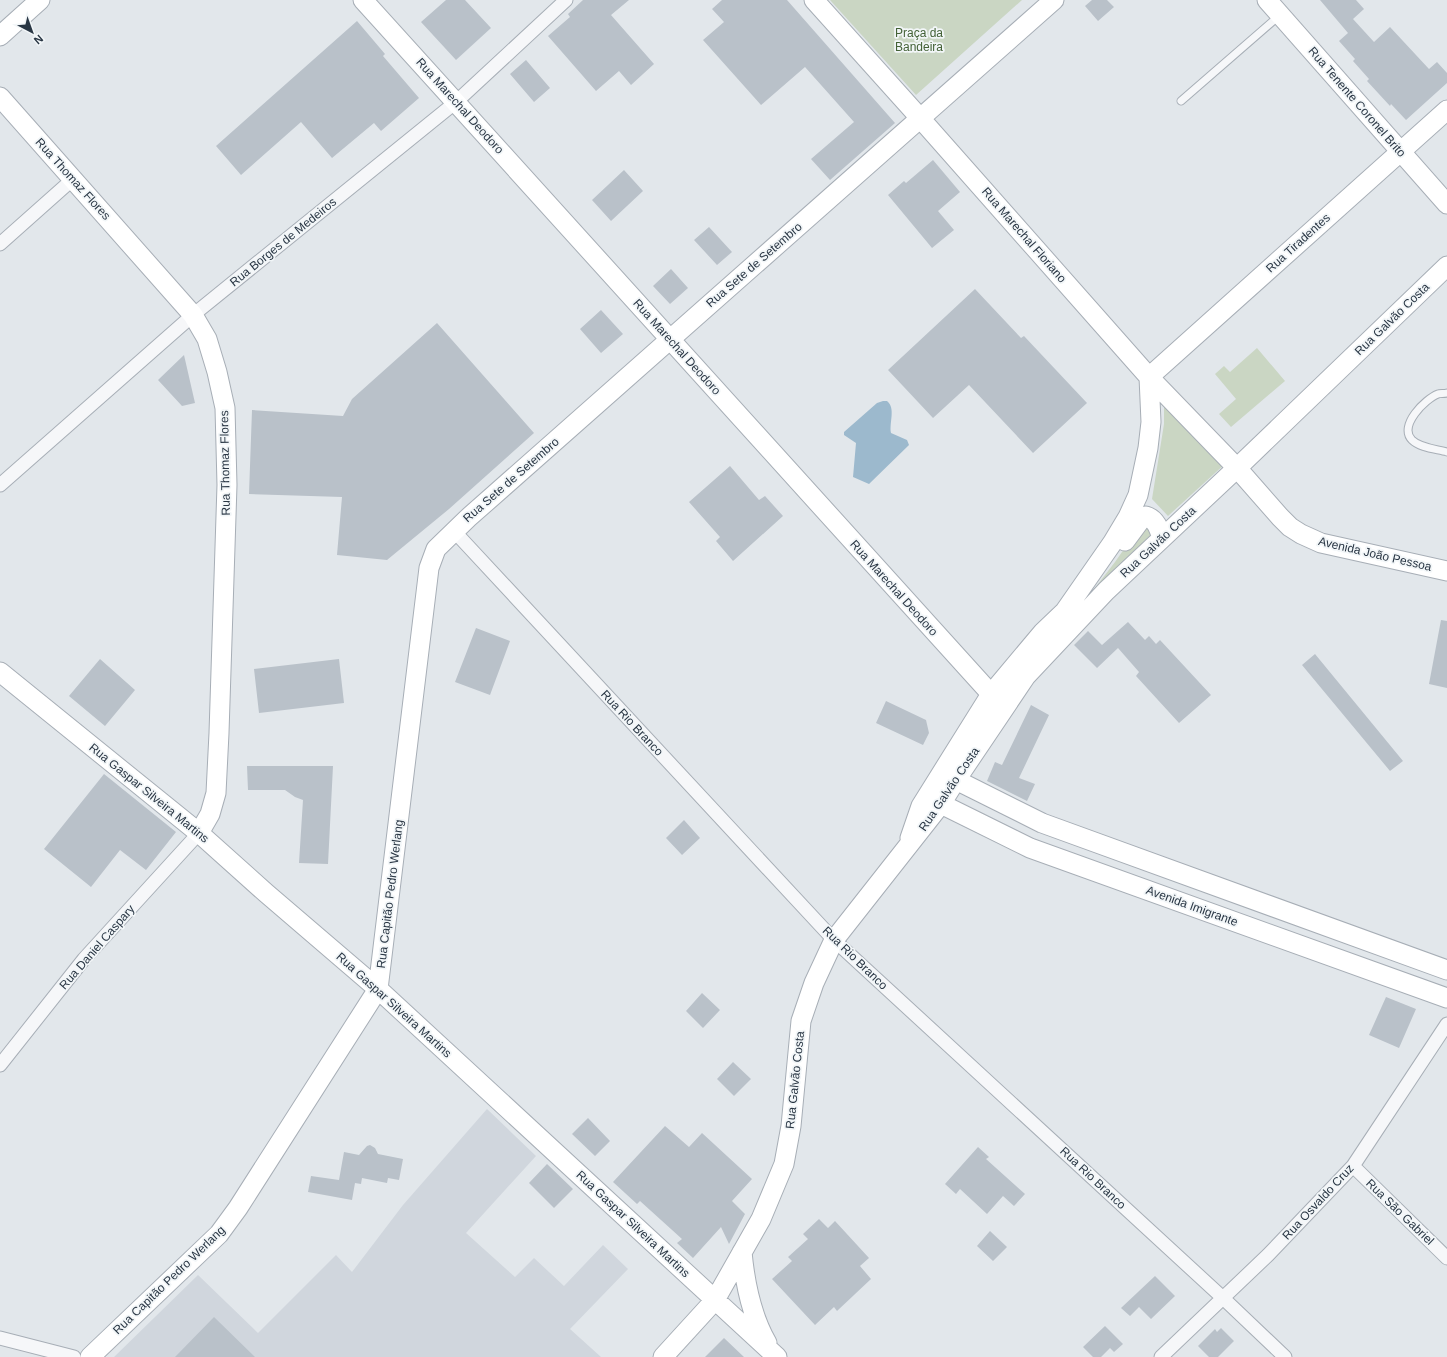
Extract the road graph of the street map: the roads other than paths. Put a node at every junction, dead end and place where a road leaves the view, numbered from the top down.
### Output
1 (40, 0) edge
2 (364, 0) edge
3 (566, 0) edge
4 (814, 0) edge
5 (1054, 0) edge
6 (1267, 0) edge
7 (1280, 15) junction
8 (0, 36) edge
9 (0, 97) edge
10 (1181, 101) dead end
11 (456, 102) junction
12 (1447, 110) edge
13 (920, 118) junction
14 (1400, 152) junction
15 (73, 179) junction
16 (1447, 204) edge
17 (0, 244) edge
18 (1447, 266) edge
19 (194, 315) junction
20 (670, 339) junction
21 (1149, 377) junction
22 (1447, 393) edge
23 (1447, 452) edge
24 (1237, 468) junction
25 (0, 485) edge
26 (1138, 495) junction
27 (454, 531) junction
28 (1165, 534) junction
29 (1447, 571) edge
30 (1065, 610) junction
31 (0, 672) edge
32 (990, 694) junction
33 (956, 780) junction
34 (936, 798) junction
35 (199, 833) junction
36 (834, 940) junction
37 (1447, 970) edge
38 (378, 989) junction
39 (1447, 998) edge
40 (1447, 1024) edge
41 (0, 1065) edge
42 (1353, 1166) junction
43 (742, 1252) junction
44 (1447, 1258) edge
45 (1223, 1298) junction
46 (715, 1300) junction
47 (0, 1338) edge
48 (775, 1356) edge
49 (74, 1357) edge
50 (90, 1357) edge
51 (662, 1357) edge
52 (1161, 1357) edge
53 (1285, 1357) edge

1 - 8 street
2 - 11 street, Rua Marechal Deodoro
3 - 11 street, Rua Borges de Medeiros
4 - 13 street, Rua Marechal Floriano
5 - 13 street, Rua Sete de Setembro
6 - 7 street, Rua Tenente Coronel Brito
7 - 10 lane
7 - 14 street, Rua Tenente Coronel Brito
9 - 15 street, Rua Thomaz Flores
11 - 19 street, Rua Borges de Medeiros
11 - 20 street, Rua Marechal Deodoro
12 - 14 street, Rua Tiradentes
13 - 20 street, Rua Sete de Setembro
13 - 21 street, Rua Marechal Floriano
14 - 16 street, Rua Tenente Coronel Brito
14 - 21 street, Rua Tiradentes
15 - 17 street
15 - 19 street, Rua Thomaz Flores
18 - 24 street, Rua Galvão Costa
19 - 25 street, Rua Borges de Medeiros
19 - 35 street, Rua Thomaz Flores
20 - 27 street, Rua Sete de Setembro
20 - 32 street, Rua Marechal Deodoro
21 - 24 street, Rua Marechal Floriano
21 - 26 street, Rua Galvão Costa
22 - 23 lane
24 - 28 street, Rua Galvão Costa
24 - 29 street, Avenida João Pessoa
26 - 28 street
26 - 30 street, Rua Galvão Costa
27 - 36 street, Rua Rio Branco
27 - 38 street, Rua Capitão Pedro Werlang
28 - 30 street
28 - 33 street, Rua Galvão Costa
30 - 32 street, Rua Galvão Costa
31 - 35 street, Rua Gaspar Silveira Martins
32 - 34 street, Rua Galvão Costa
33 - 34 street, Rua Galvão Costa
33 - 37 street
34 - 36 street, Rua Galvão Costa
34 - 39 street, Avenida Imigrante
35 - 38 street, Rua Gaspar Silveira Martins
35 - 41 street, Rua Daniel Caspary
36 - 43 street, Rua Galvão Costa
36 - 45 street, Rua Rio Branco
38 - 46 street, Rua Gaspar Silveira Martins
38 - 50 street, Rua Capitão Pedro Werlang
40 - 42 street, Rua Osvaldo Cruz
42 - 44 street, Rua São Gabriel
42 - 45 street, Rua Osvaldo Cruz
43 - 46 street, Rua Galvão Costa
43 - 48 street, Rua Gaspar Silveira Martins
45 - 52 street, Rua Osvaldo Cruz
45 - 53 street, Rua Rio Branco
46 - 48 street, Rua Gaspar Silveira Martins
46 - 51 street, Rua Galvão Costa
47 - 49 street

